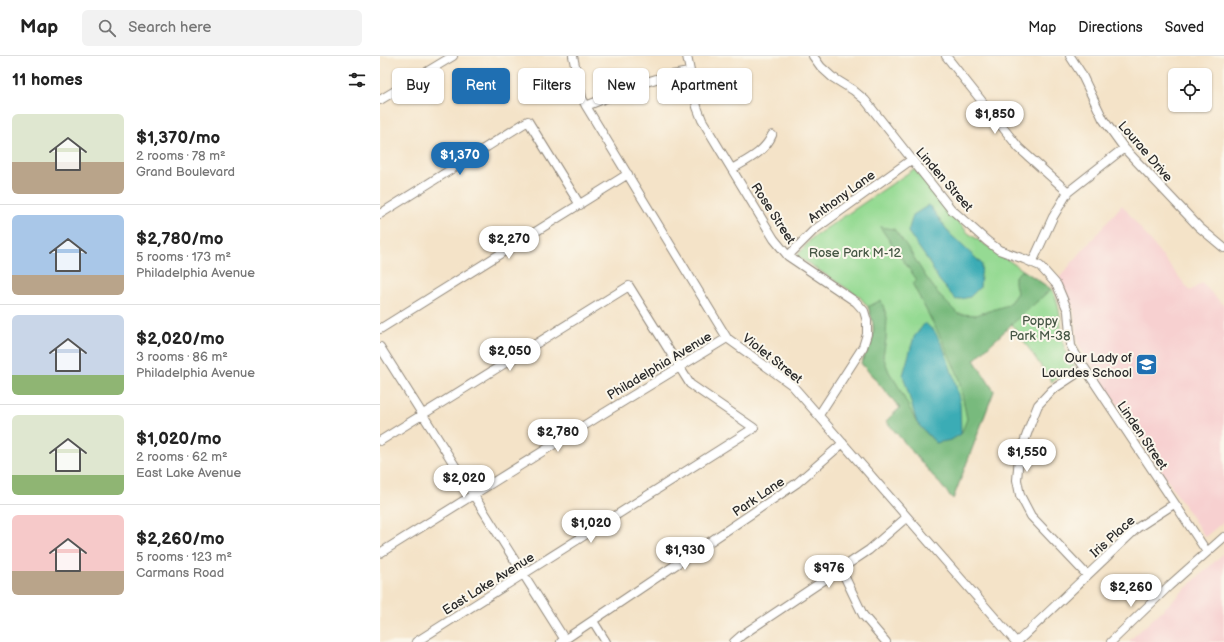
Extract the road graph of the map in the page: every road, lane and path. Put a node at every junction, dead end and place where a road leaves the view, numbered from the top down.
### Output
1 (452, 56) edge
2 (573, 56) edge
3 (687, 56) edge
4 (814, 56) edge
5 (946, 56) edge
6 (1070, 56) edge
7 (688, 68) edge
8 (657, 79) edge
9 (380, 100) edge
10 (696, 104) edge
11 (586, 106) junction
12 (772, 135) dead end
13 (1124, 148) junction
14 (911, 160) junction
15 (732, 169) junction
16 (628, 174) junction
17 (1068, 192) junction
18 (580, 205) junction
19 (380, 214) edge
20 (1224, 248) edge
21 (788, 256) junction
22 (1032, 263) junction
23 (380, 329) edge
24 (727, 338) junction
25 (380, 347) edge
26 (679, 366) junction
27 (1084, 369) junction
28 (423, 414) junction
29 (819, 415) junction
30 (380, 441) edge
31 (843, 443) junction
32 (473, 494) junction
33 (1174, 504) junction
34 (907, 517) junction
35 (1224, 537) edge
36 (1207, 552) junction
37 (380, 553) edge
38 (841, 569) junction
39 (524, 575) junction
40 (1087, 575) junction
41 (593, 621) junction
42 (563, 641) edge
43 (416, 642) edge
44 (606, 642) edge
45 (734, 642) edge
46 (886, 642) edge
47 (1017, 642) edge
48 (1111, 642) edge

1 - 9 street
2 - 11 street, Violet Street
3 - 7 street, Rose Street
4 - 14 street, Linden Street
5 - 17 street
6 - 13 street, Lourae Drive
8 - 11 street
10 - 15 street, Rose Street
11 - 16 street, Violet Street
12 - 15 street
13 - 17 street
13 - 20 street, Lourae Drive
14 - 21 street, Anthony Lane
14 - 22 street, Linden Street
15 - 21 street, Rose Street
16 - 18 street
16 - 24 street, Violet Street
17 - 22 street
18 - 19 street
18 - 23 street
21 - 29 street, Rose Street
22 - 27 street, Linden Street
24 - 26 street, Philadelphia Avenue
24 - 29 street, Violet Street
25 - 28 street
26 - 28 street
26 - 32 street, Philadelphia Avenue
26 - 39 street, East Lake Avenue
27 - 33 street, Linden Street
27 - 40 street
28 - 30 street
28 - 32 street
29 - 31 street, Violet Street
31 - 34 street, Violet Street
31 - 41 street, Park Lane
32 - 37 street, Philadelphia Avenue
32 - 39 street
33 - 36 street, Linden Street
33 - 40 street, Iris Place
34 - 38 street
34 - 47 street, Violet Street
35 - 36 street
36 - 48 street
38 - 45 street
38 - 46 street
39 - 42 street
39 - 43 street, East Lake Avenue
40 - 47 street, Iris Place
41 - 42 street, Park Lane
41 - 44 street

